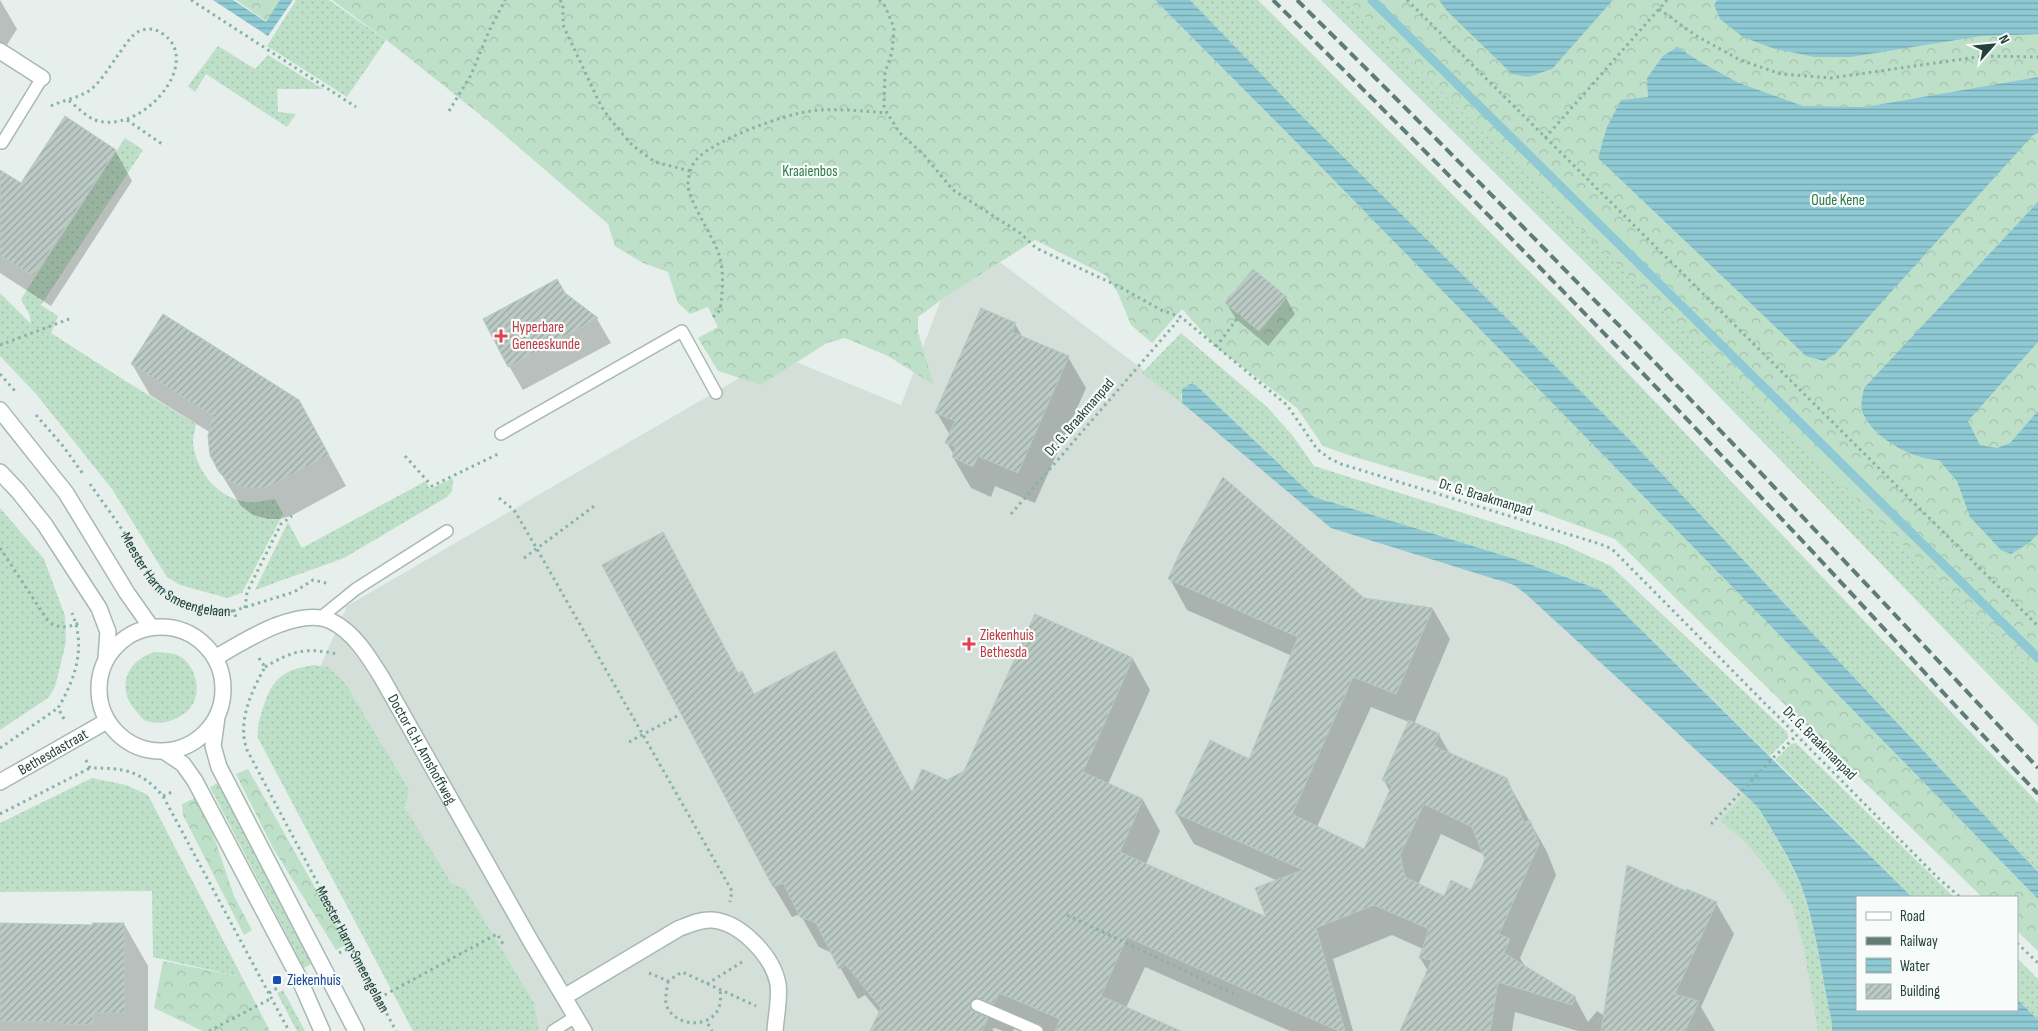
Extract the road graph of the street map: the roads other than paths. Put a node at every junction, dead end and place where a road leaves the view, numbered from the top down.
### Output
1 (0, 50) edge
2 (42, 78) joint
3 (2, 142) dead end
4 (716, 393) dead end
5 (0, 410) edge
6 (500, 434) road end
7 (0, 472) edge
8 (447, 531) dead end
9 (320, 618) junction
10 (151, 627) junction
11 (106, 658) junction
12 (215, 658) junction
13 (218, 714) junction
14 (107, 721) junction
15 (165, 752) junction
16 (0, 782) edge
17 (564, 997) junction
18 (977, 1005) dead end
19 (575, 1017) junction
20 (776, 1024) edge
21 (1041, 1029) edge
22 (322, 1031) edge
23 (356, 1031) edge
24 (554, 1031) edge
25 (584, 1031) edge

1 - 2 street
2 - 3 lane
4 - 6 lane
5 - 10 street, Meester Harm Smeengelaan
7 - 11 street
8 - 9 lane
9 - 12 street, Doctor G.H. Amshoffweg
9 - 17 street, Doctor G.H. Amshoffweg
10 - 11 street
10 - 12 street
11 - 14 street
12 - 13 street
13 - 15 street
13 - 23 street
14 - 15 street
14 - 16 street, Bethesdastraat
15 - 22 street
17 - 19 street, Doctor G.H. Amshoffweg
17 - 20 street
18 - 21 lane
19 - 24 lane
19 - 25 street, Doctor G.H. Amshoffweg

